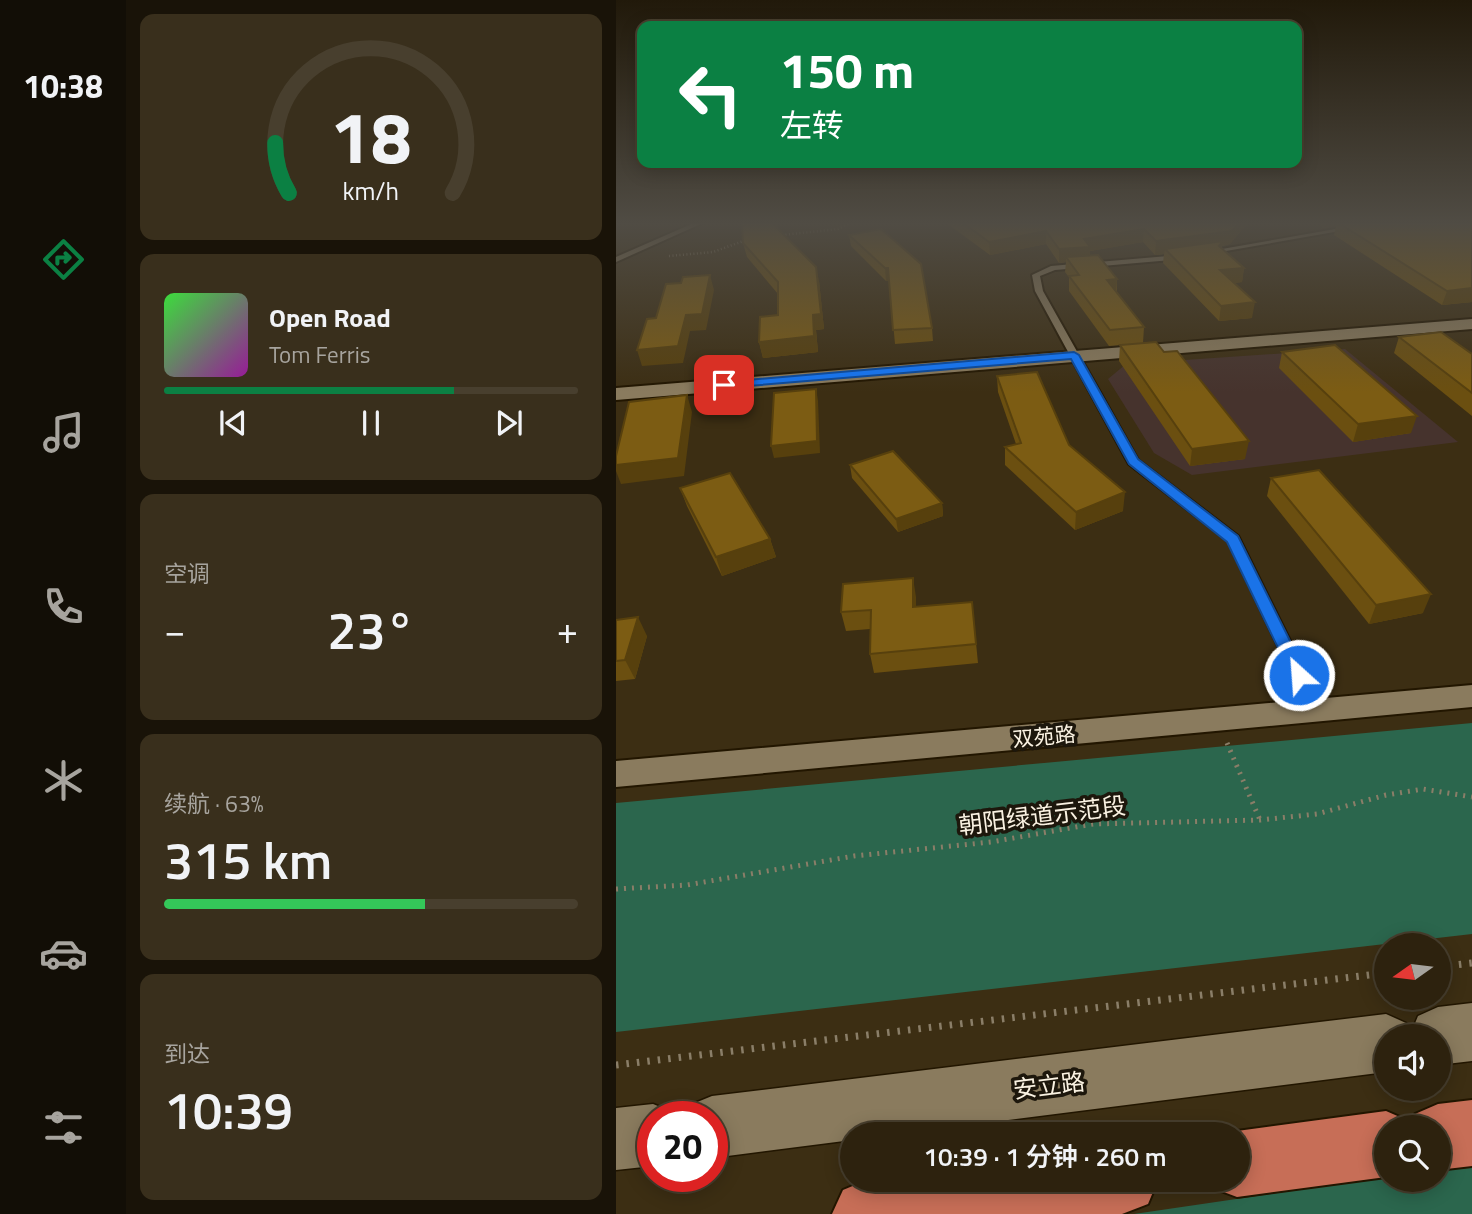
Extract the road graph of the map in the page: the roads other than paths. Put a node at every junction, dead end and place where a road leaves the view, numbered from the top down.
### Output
1 (1037, 279) edge
2 (1472, 324) edge
3 (1074, 355) junction
4 (616, 394) edge
5 (1472, 696) edge
6 (1317, 711) junction
7 (616, 774) edge
8 (1472, 1032) edge
9 (1451, 1034) edge
10 (1374, 1044) edge
11 (728, 1125) edge
12 (1472, 1133) edge
13 (1451, 1135) edge
14 (637, 1137) edge
15 (616, 1139) edge
16 (1374, 1146) edge
17 (1250, 1162) edge
18 (1033, 1192) edge
19 (867, 1214) edge

1 - 3 lane
2 - 3 street
3 - 4 street
3 - 6 lane
5 - 6 street, 双苑路
6 - 7 street, 双苑路
8 - 9 street
10 - 11 street, 安立路
12 - 13 main road
14 - 15 street
16 - 17 main road
18 - 19 main road

